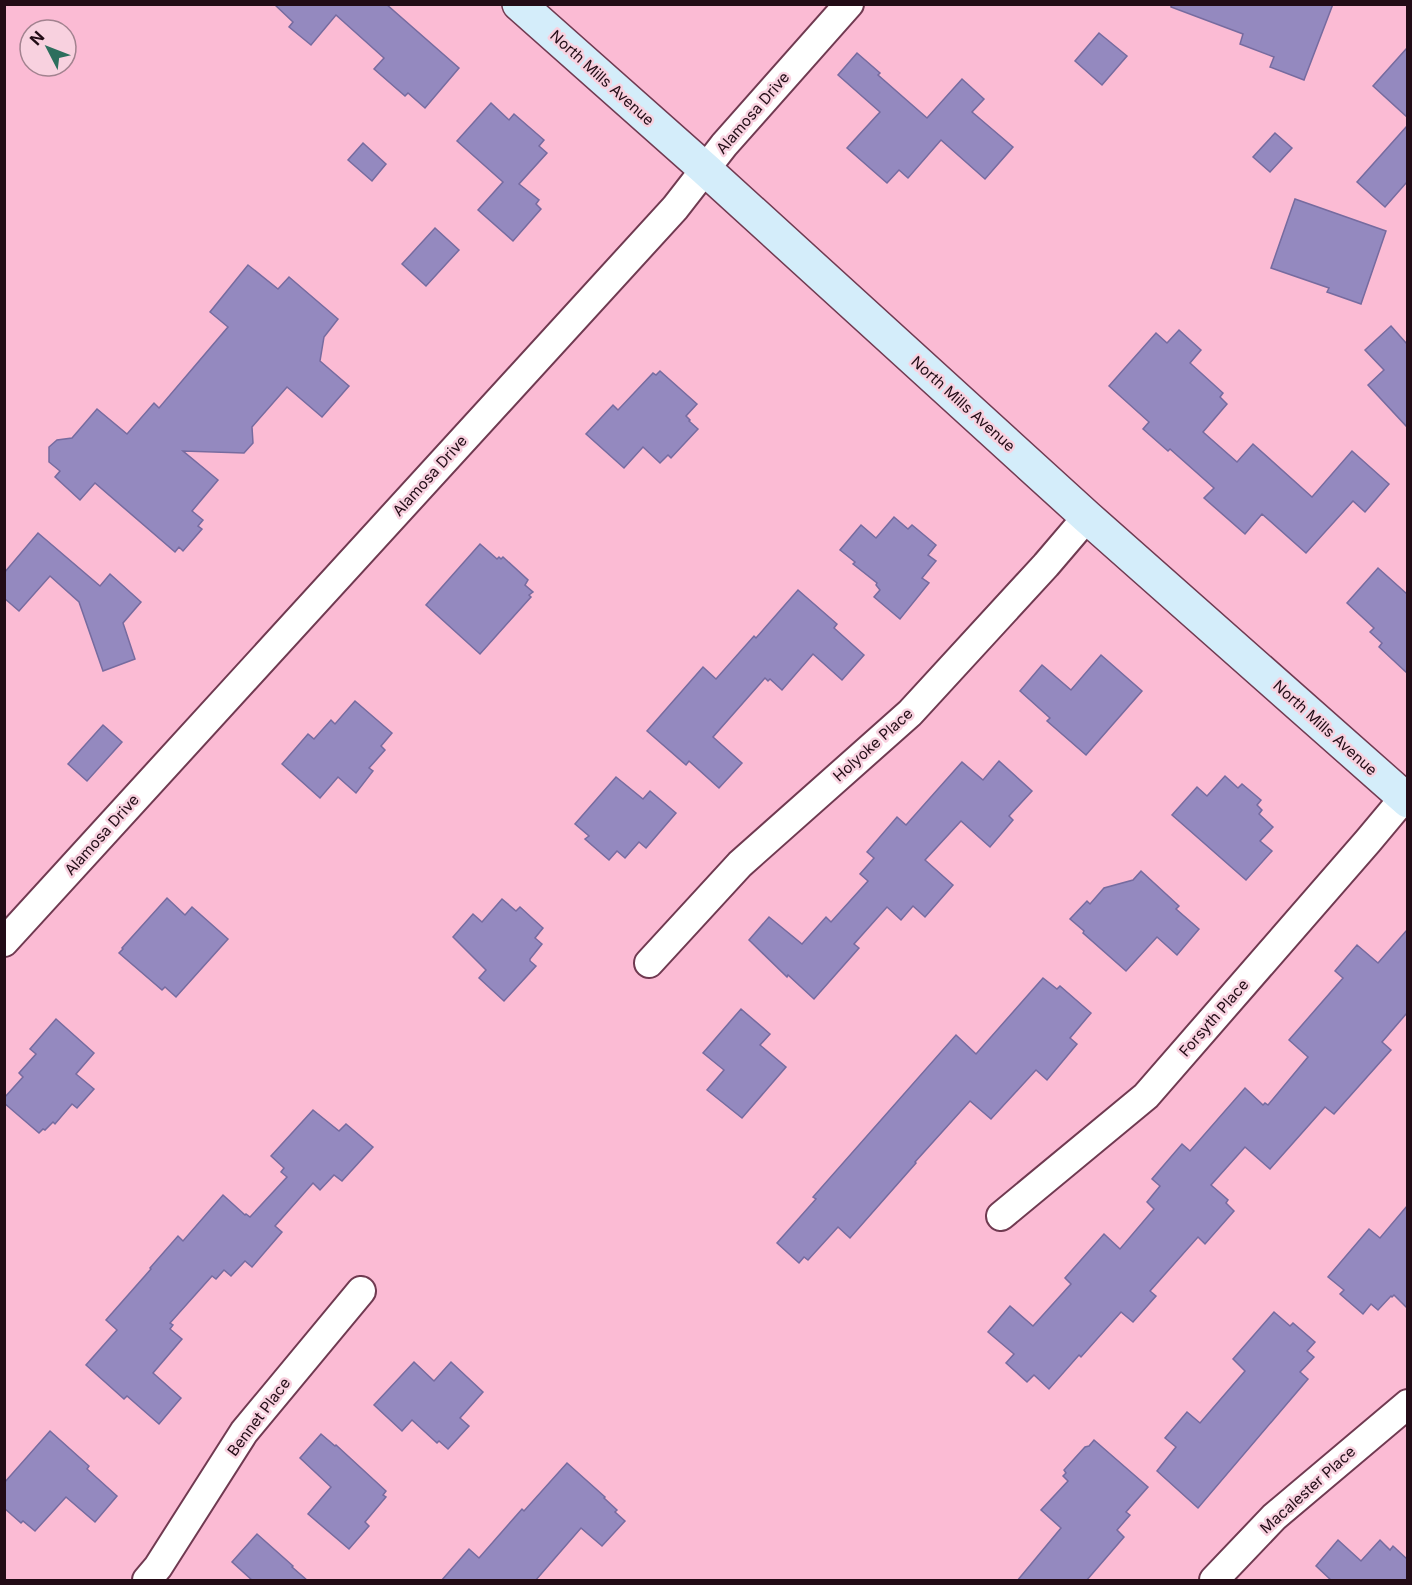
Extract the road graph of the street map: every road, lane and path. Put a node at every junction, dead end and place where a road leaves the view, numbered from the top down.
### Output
1 (519, 4) edge
2 (849, 4) edge
3 (705, 169) junction
4 (1087, 517) junction
5 (1406, 799) edge
6 (4, 942) edge
7 (649, 963) dead end
8 (1001, 1216) dead end
9 (361, 1291) dead end
10 (1407, 1404) edge
11 (147, 1581) edge
12 (1214, 1581) edge

1 - 3 main road, North Mills Avenue
2 - 3 street, Alamosa Drive
3 - 4 main road, North Mills Avenue
3 - 6 street, Alamosa Drive
4 - 5 main road, North Mills Avenue
4 - 7 street, Holyoke Place
5 - 8 street, Forsyth Place
9 - 11 street, Bennet Place
10 - 12 street, Macalester Place

